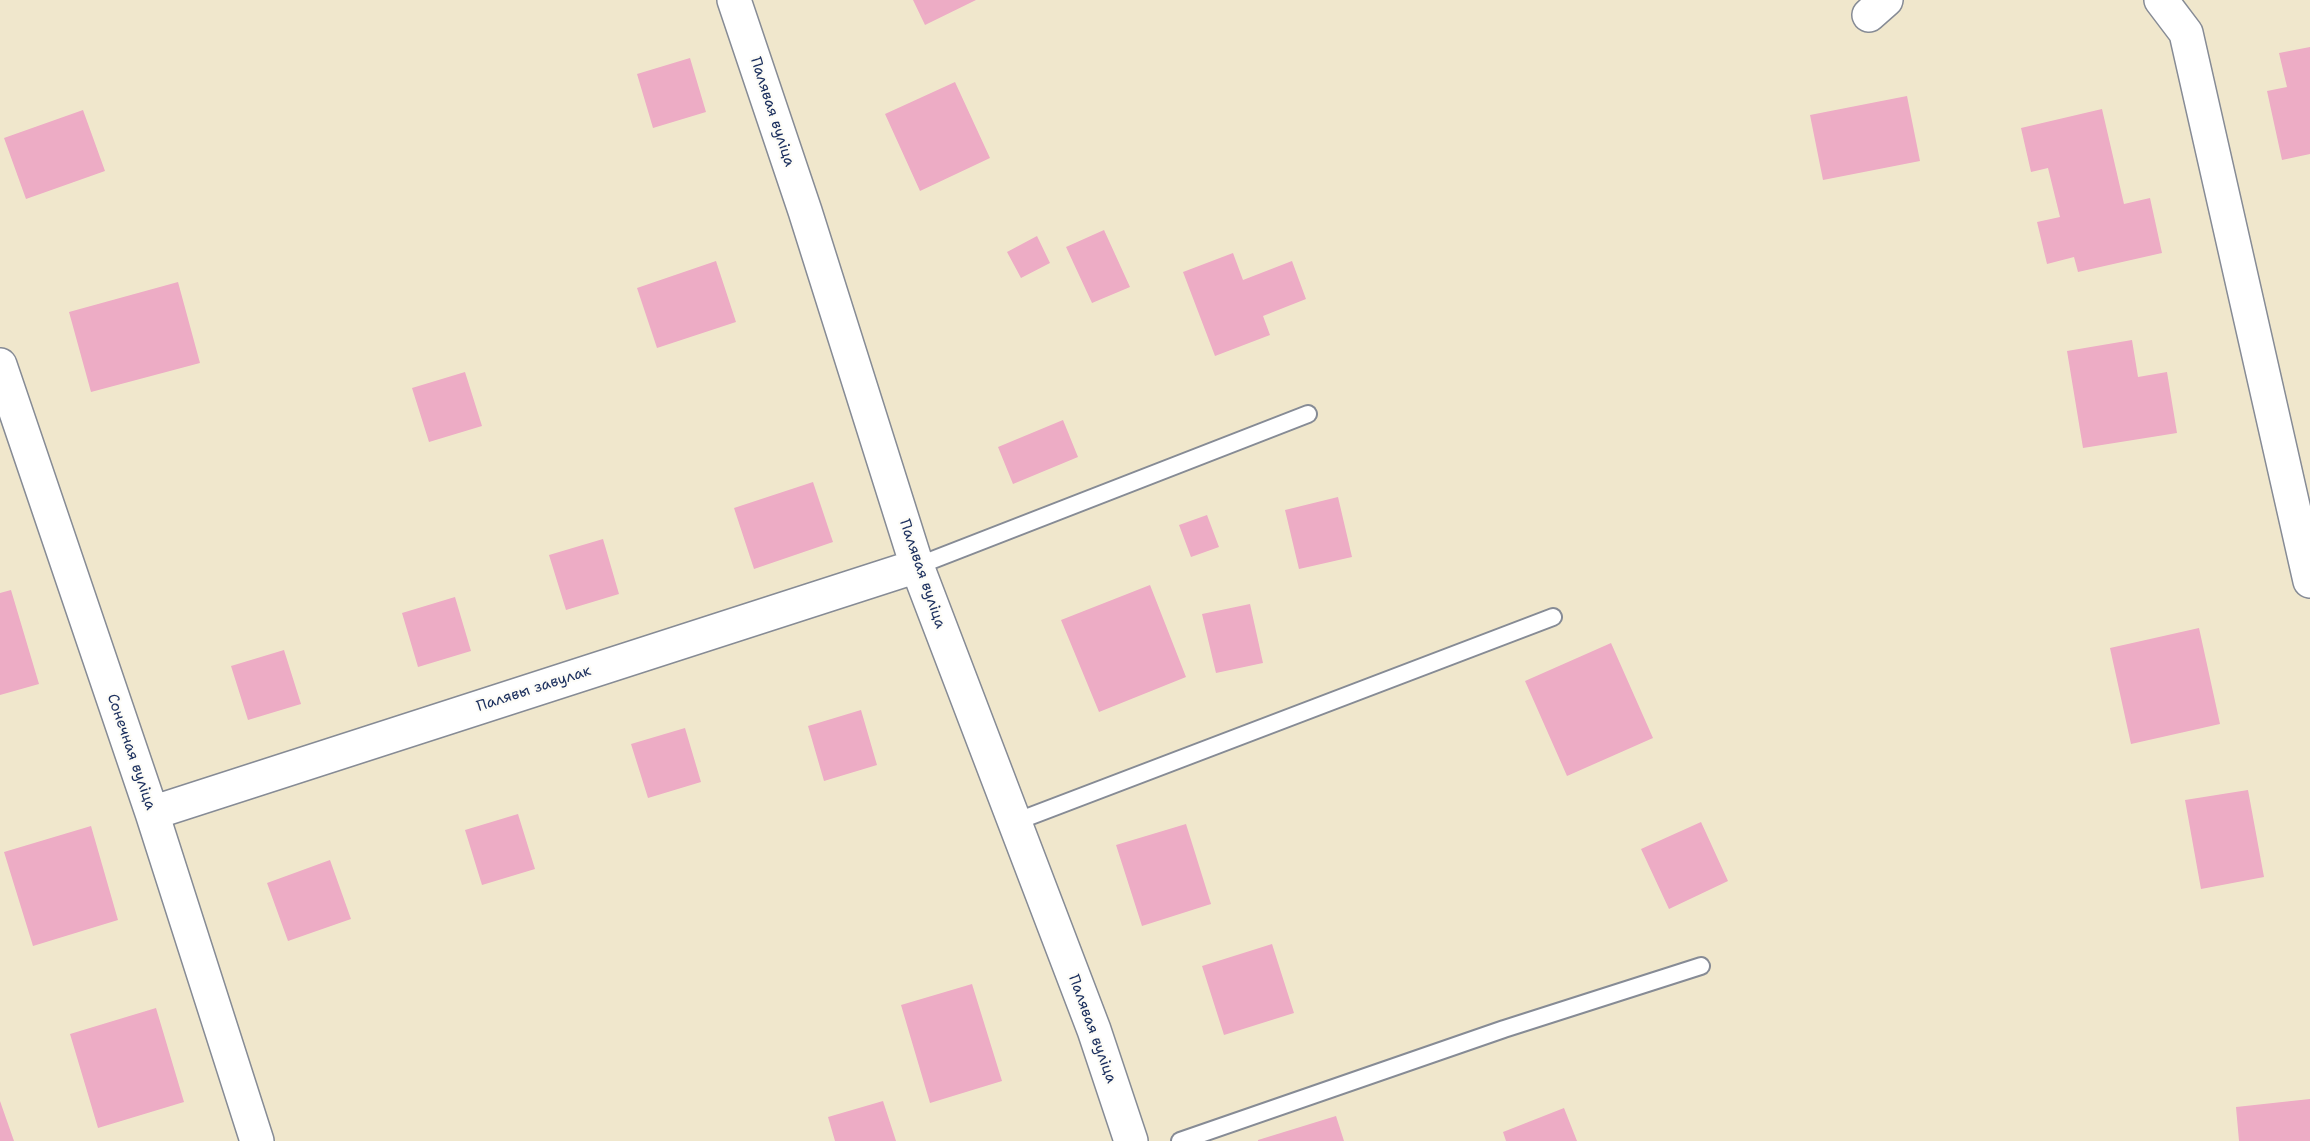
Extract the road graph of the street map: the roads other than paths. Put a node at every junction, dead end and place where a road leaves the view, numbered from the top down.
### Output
1 (734, 0) edge
2 (2161, 0) edge
3 (0, 365) edge
4 (1308, 414) dead end
5 (917, 566) junction
6 (2310, 581) edge
7 (1553, 617) dead end
8 (152, 813) junction
9 (1015, 822) junction
10 (1701, 966) dead end
11 (257, 1141) edge
12 (1131, 1141) edge
13 (1180, 1141) edge

1 - 5 street, Палявая вуліца
2 - 6 street
3 - 8 street, Сонечная вуліца
4 - 5 lane
5 - 8 street, Палявы завулак
5 - 9 street, Палявая вуліца
7 - 9 lane
8 - 11 street, Сонечная вуліца
9 - 12 street, Палявая вуліца
10 - 13 lane

